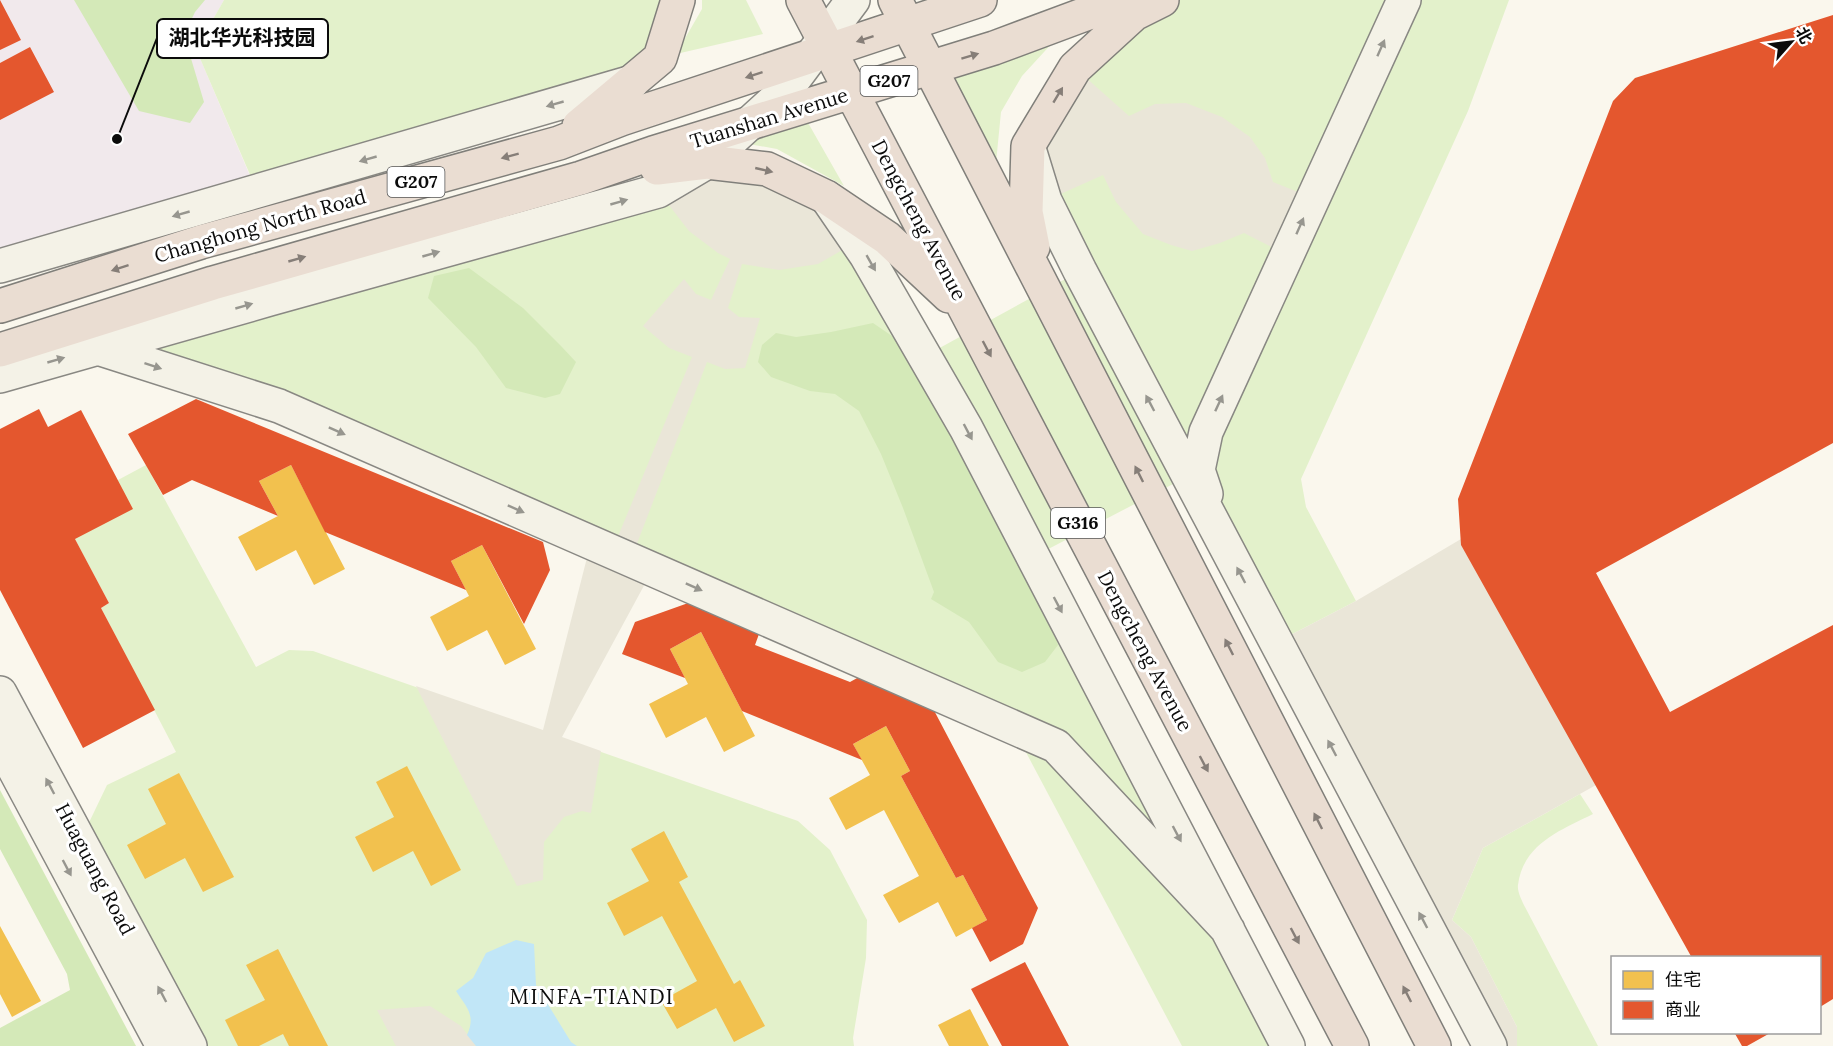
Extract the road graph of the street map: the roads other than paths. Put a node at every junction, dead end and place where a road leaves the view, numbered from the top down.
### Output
1 (678, 0) edge
2 (803, 0) edge
3 (853, 0) edge
4 (980, 0) edge
5 (1123, 0) edge
6 (1162, 0) edge
7 (1404, 0) edge
8 (902, 12) edge
9 (830, 51) junction
10 (931, 68) junction
11 (632, 82) junction
12 (852, 92) junction
13 (559, 143) junction
14 (1028, 146) junction
15 (707, 162) junction
16 (581, 178) junction
17 (826, 197) junction
18 (0, 266) edge
19 (1041, 281) junction
20 (0, 306) edge
21 (968, 314) junction
22 (98, 348) junction
23 (0, 350) edge
24 (0, 376) edge
25 (1222, 538) junction
26 (0, 693) edge
27 (0, 742) edge
28 (1227, 930) junction
29 (163, 1046) edge
30 (190, 1046) edge
31 (1288, 1046) edge
32 (1352, 1046) edge
33 (1434, 1046) edge
34 (1490, 1046) edge

1 - 11 highway
2 - 9 highway, Dengcheng Avenue / G316
3 - 15 street
4 - 8 highway, G207
10 -> 5 highway, Tuanshan Avenue / G207
14 -> 6 highway
25 -> 7 street
8 -> 9 highway, G207
8 - 10 highway
9 - 12 highway, Dengcheng Avenue / G316
9 -> 13 highway, Changhong North Road / G207
10 - 12 highway, Tuanshan Avenue / G207
10 - 19 highway
11 - 13 highway
11 -> 18 street
12 - 16 highway, Tuanshan Avenue / G207
12 - 21 highway, Dengcheng Avenue / G316
13 -> 20 highway, Changhong North Road / G207
14 - 19 highway
25 -> 14 street
15 - 16 highway
15 -> 17 highway
22 -> 15 street
23 -> 16 highway, G207
17 - 21 highway
17 -> 28 street
33 -> 19 highway
21 -> 32 highway, Dengcheng Avenue / G316
24 -> 22 street
22 -> 28 street
34 -> 25 street
30 -> 26 street, Huaguang Road
27 -> 29 street, Huaguang Road
28 - 31 street

